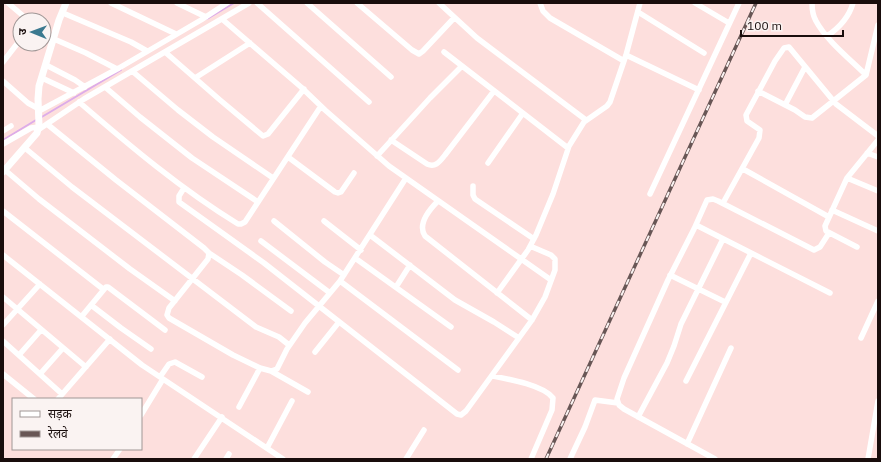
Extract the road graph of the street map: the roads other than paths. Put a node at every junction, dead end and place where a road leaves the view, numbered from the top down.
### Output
1 (8, 3) edge
2 (66, 3) edge
3 (111, 3) edge
4 (177, 3) edge
5 (228, 3) edge
6 (249, 3) edge
7 (257, 3) edge
8 (308, 3) edge
9 (357, 3) edge
10 (439, 3) edge
11 (540, 3) edge
12 (640, 3) edge
13 (695, 3) edge
14 (739, 3) edge
15 (812, 3) edge
16 (853, 3) edge
17 (19, 12) edge
18 (638, 12) junction
19 (62, 13) junction
20 (206, 17) junction
21 (454, 18) junction
22 (222, 19) junction
23 (729, 23) junction
24 (878, 25) edge
25 (176, 34) junction
26 (827, 36) junction
27 (53, 40) junction
28 (250, 43) junction
29 (12, 50) edge
30 (147, 51) junction
31 (166, 52) junction
32 (444, 52) dead end
33 (704, 53) dead end
34 (626, 55) junction
35 (3, 62) edge
36 (624, 62) junction
37 (46, 65) junction
38 (462, 66) junction
39 (805, 67) junction
40 (117, 69) junction
41 (132, 71) junction
42 (866, 75) junction
43 (391, 77) dead end
44 (42, 78) junction
45 (195, 78) junction
46 (3, 82) edge
47 (85, 87) junction
48 (105, 87) junction
49 (304, 89) junction
50 (698, 90) junction
51 (494, 91) junction
52 (758, 91) junction
53 (74, 93) junction
54 (833, 101) junction
55 (79, 102) junction
56 (368, 102) dead end
57 (785, 104) junction
58 (321, 106) junction
59 (39, 111) junction
60 (523, 113) junction
61 (586, 120) junction
62 (47, 124) junction
63 (11, 126) dead end
64 (39, 127) junction
65 (3, 131) edge
66 (878, 136) edge
67 (391, 140) junction
68 (878, 140) edge
69 (3, 144) edge
70 (25, 148) junction
71 (568, 148) junction
72 (867, 153) junction
73 (377, 156) junction
74 (288, 158) junction
75 (878, 158) edge
76 (488, 163) dead end
77 (743, 169) junction
78 (4, 171) edge
79 (354, 173) dead end
80 (273, 178) junction
81 (406, 178) junction
82 (847, 178) junction
83 (473, 186) dead end
84 (184, 188) junction
85 (878, 191) edge
86 (650, 194) dead end
87 (438, 201) junction
88 (258, 202) junction
89 (722, 203) junction
90 (832, 210) junction
91 (3, 211) edge
92 (829, 217) junction
93 (274, 221) dead end
94 (324, 221) dead end
95 (696, 225) junction
96 (878, 231) edge
97 (829, 232) junction
98 (370, 235) junction
99 (534, 239) junction
100 (723, 239) junction
101 (261, 241) dead end
102 (530, 246) junction
103 (857, 247) dead end
104 (361, 250) junction
105 (209, 253) junction
106 (751, 253) junction
107 (3, 254) edge
108 (355, 258) junction
109 (521, 260) junction
110 (410, 265) junction
111 (344, 275) junction
112 (670, 276) junction
113 (192, 278) junction
114 (551, 280) junction
115 (340, 281) junction
116 (40, 284) junction
117 (396, 287) junction
118 (103, 289) junction
119 (698, 289) junction
120 (497, 292) junction
121 (330, 293) junction
122 (830, 293) dead end
123 (3, 297) edge
124 (175, 301) junction
125 (878, 301) edge
126 (725, 302) junction
127 (91, 305) junction
128 (320, 306) junction
129 (17, 309) junction
130 (292, 311) dead end
131 (82, 316) junction
132 (532, 320) junction
133 (339, 322) junction
134 (3, 325) edge
135 (451, 327) dead end
136 (41, 330) junction
137 (165, 330) dead end
138 (519, 338) junction
139 (861, 338) dead end
140 (110, 339) junction
141 (3, 341) edge
142 (289, 345) junction
143 (63, 348) junction
144 (731, 348) dead end
145 (151, 349) dead end
146 (314, 352) dead end
147 (19, 355) junction
148 (86, 367) junction
149 (260, 368) junction
150 (458, 370) dead end
151 (271, 371) junction
152 (3, 374) edge
153 (40, 374) junction
154 (492, 376) junction
155 (202, 377) dead end
156 (161, 378) junction
157 (686, 381) dead end
158 (308, 392) dead end
159 (60, 397) edge
160 (33, 398) edge
161 (292, 401) dead end
162 (878, 401) edge
163 (618, 403) junction
164 (240, 407) dead end
165 (142, 413) edge
166 (222, 417) junction
167 (638, 417) junction
168 (424, 430) dead end
169 (687, 444) junction
170 (267, 448) junction
171 (119, 450) edge
172 (114, 459) edge
173 (194, 459) edge
174 (283, 459) edge
175 (406, 459) edge
176 (531, 459) edge
177 (570, 459) edge
178 (715, 459) edge
179 (868, 459) edge

1 - 17 street
2 - 19 street
3 - 25 street
4 - 20 street
5 - 20 street
6 - 22 street
7 - 56 street
8 - 43 street
9 - 21 street
10 - 21 street
11 - 36 street
12 - 18 street
13 - 23 street
14 - 23 street
15 - 26 street
16 - 26 street
18 - 33 street
18 - 34 street
19 - 27 street
19 - 30 street
20 - 25 street
21 - 61 street
22 - 28 street
22 - 31 street
23 - 50 street
24 - 42 street
25 - 30 street
26 - 42 street
27 - 37 street
27 - 40 street
28 - 45 street
28 - 49 street
29 - 35 street
30 - 40 street
31 - 41 street
31 - 45 street
32 - 38 street
34 - 36 street
34 - 50 street
36 - 61 street
37 - 44 street
37 - 47 street
38 - 51 street
38 - 67 street
39 - 52 street
39 - 54 street
39 - 57 street
40 - 47 street
41 - 48 street
41 - 80 street
42 - 54 street
44 - 53 street
44 - 59 street
45 - 49 street
46 - 59 street
47 - 53 street
48 - 55 street
48 - 88 street
49 - 58 street
50 - 86 street
51 - 60 street
51 - 67 street
52 - 57 street
52 - 77 street
53 - 59 street
54 - 57 street
54 - 66 street
55 - 62 street
55 - 84 street
58 - 73 street
58 - 74 street
59 - 64 street
60 - 71 street
60 - 76 street
61 - 71 street
62 - 64 street
62 - 105 street
63 - 65 street
64 - 69 street
64 - 70 street
67 - 73 street
68 - 72 street
70 - 78 street
70 - 113 street
71 - 99 street
72 - 75 street
72 - 82 street
73 - 81 street
74 - 79 street
74 - 80 street
77 - 89 street
77 - 92 street
78 - 124 street
80 - 88 street
81 - 87 street
81 - 98 street
82 - 85 street
82 - 90 street
83 - 99 street
84 - 88 street
84 - 128 street
87 - 109 street
87 - 120 street
89 - 95 street
89 - 97 street
90 - 92 street
90 - 96 street
91 - 118 street
92 - 97 street
93 - 111 street
94 - 104 street
95 - 100 street
95 - 112 street
97 - 103 street
98 - 104 street
98 - 110 street
99 - 102 street
100 - 106 street
100 - 119 street
101 - 121 street
102 - 109 street
102 - 114 street
104 - 108 street
105 - 113 street
105 - 130 street
106 - 122 street
106 - 126 street
107 - 116 street
108 - 111 street
108 - 117 street
109 - 114 street
109 - 120 street
110 - 117 street
110 - 138 street
111 - 115 street
112 - 119 street
112 - 163 street
113 - 124 street
113 - 142 street
114 - 132 street
115 - 121 street
115 - 150 street
116 - 129 street
116 - 131 street
117 - 135 street
118 - 127 street
118 - 137 street
119 - 126 street
119 - 167 street
120 - 132 street
121 - 128 street
123 - 129 street
124 - 149 street
125 - 139 street
126 - 157 street
127 - 131 street
127 - 145 street
128 - 133 street
128 - 142 street
129 - 134 street
129 - 136 street
131 - 140 street
132 - 138 street
133 - 146 street
133 - 154 street
136 - 143 street
136 - 147 street
138 - 154 street
140 - 148 street
140 - 156 street
141 - 147 street
142 - 151 street
143 - 148 street
143 - 153 street
144 - 169 street
147 - 153 street
148 - 159 street
149 - 151 street
149 - 164 street
151 - 158 street
152 - 160 street
153 - 159 street
154 - 176 street
155 - 156 street
156 - 165 street
156 - 166 street
161 - 170 street
162 - 179 street
163 - 167 street
163 - 177 street
166 - 170 street
166 - 173 street
167 - 169 street
168 - 175 street
169 - 178 street
170 - 174 street
171 - 172 street

